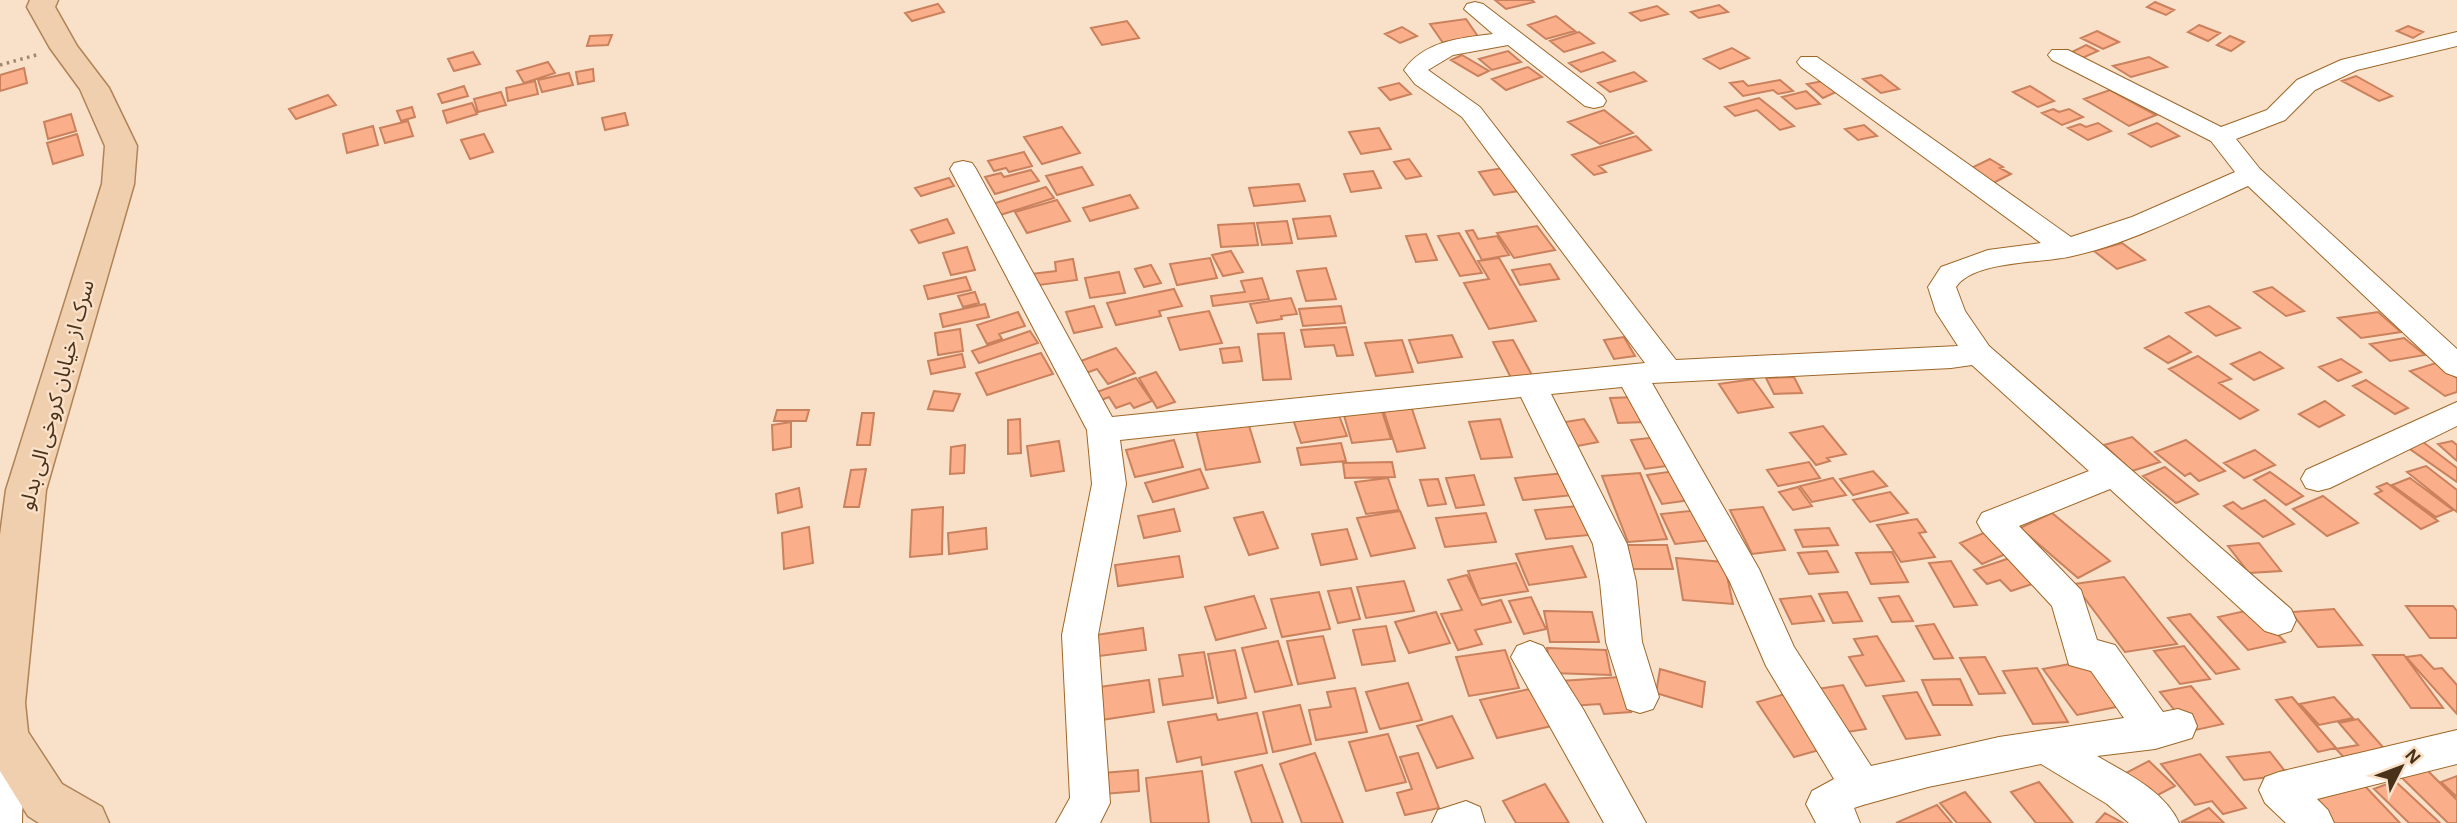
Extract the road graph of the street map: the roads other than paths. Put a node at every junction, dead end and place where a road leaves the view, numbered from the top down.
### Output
1 (44, 0) edge
2 (1475, 9) dead end
3 (1511, 37) junction
4 (2457, 38) edge
5 (2060, 55) dead end
6 (1809, 62) dead end
7 (1594, 101) dead end
8 (2220, 136) junction
9 (963, 169) dead end
10 (2251, 175) junction
11 (2067, 248) junction
12 (1978, 353) junction
13 (2457, 366) edge
14 (1668, 371) junction
15 (1632, 376) junction
16 (1531, 385) junction
17 (2457, 413) edge
18 (1103, 430) junction
19 (2112, 475) junction
20 (2318, 480) dead end
21 (2277, 620) dead end
22 (1530, 657) dead end
23 (1640, 697) dead end
24 (5, 737) junction
25 (2045, 746) junction
26 (2457, 747) edge
27 (1861, 786) junction
28 (2, 823) edge
29 (84, 823) edge
30 (1076, 823) edge
31 (1626, 823) edge
32 (1840, 823) edge
33 (2160, 823) edge
34 (2314, 823) edge

1 - 24 main road, سرک از خیابان کروخی الی بدلو
2 - 3 street
3 - 7 street
3 - 14 street
4 - 8 street
5 - 8 street
6 - 11 street
8 - 10 street
9 - 18 street
10 - 11 street
10 - 13 street
11 - 12 street
12 - 14 street
12 - 19 street
14 - 15 street
15 - 16 street
15 - 27 street
16 - 18 street
16 - 23 street
17 - 20 street
18 - 30 street
19 - 21 street
19 - 25 street
22 - 31 street
24 - 28 street
24 - 29 main road, سرک از خیابان کروخی الی بدلو
25 - 27 street
25 - 33 street
26 - 34 street
27 - 32 street

